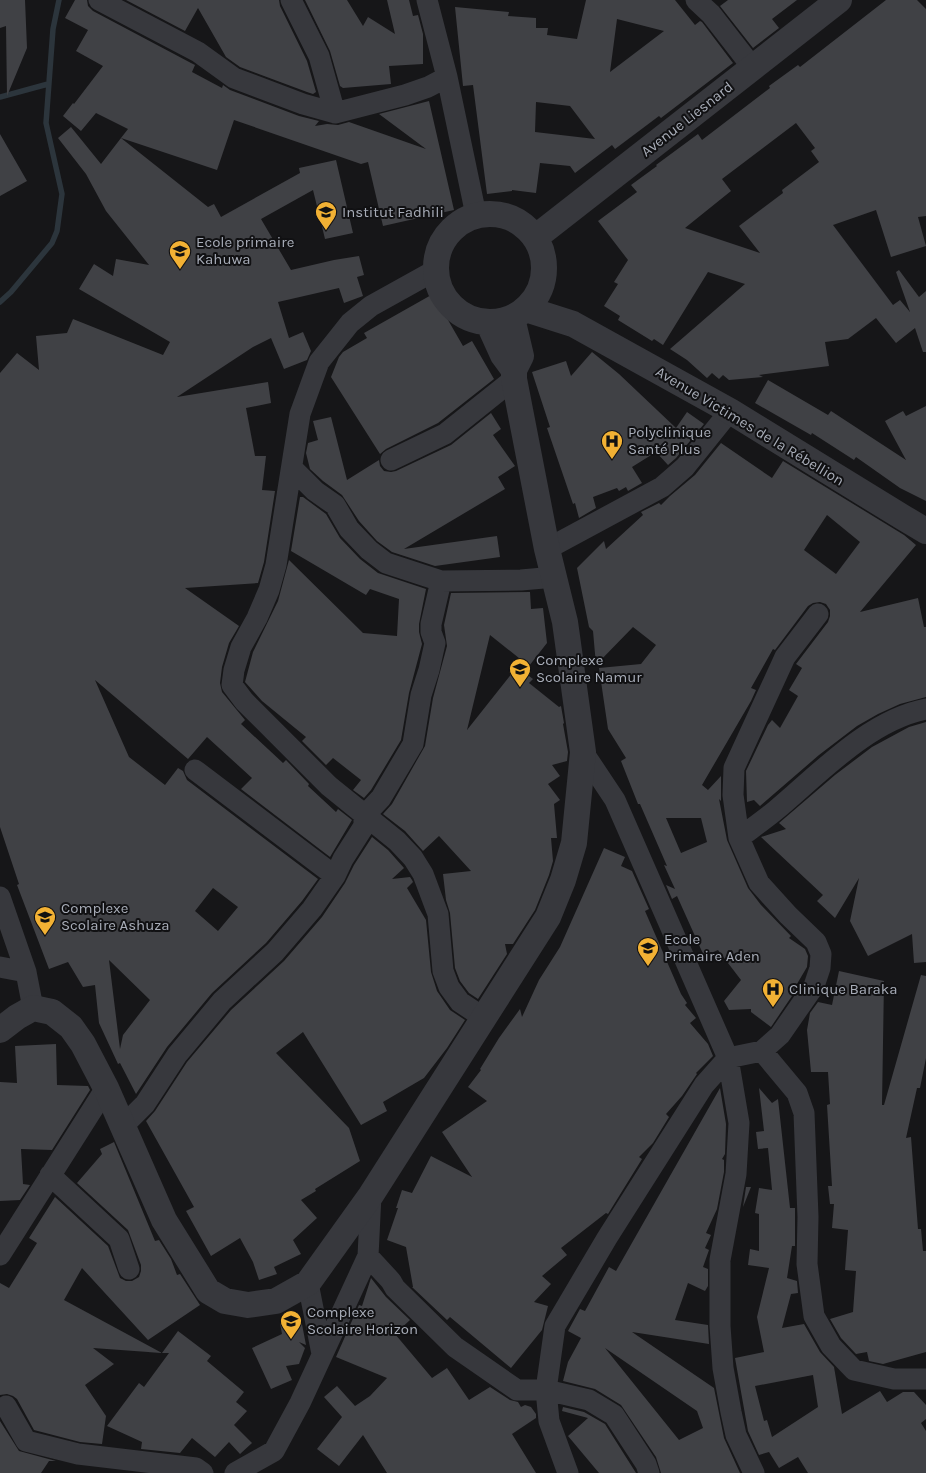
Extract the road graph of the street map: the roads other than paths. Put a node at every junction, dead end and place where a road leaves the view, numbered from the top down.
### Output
1 (99, 0) edge
2 (290, 0) edge
3 (427, 0) edge
4 (696, 0) edge
5 (839, 0) edge
6 (753, 68) junction
7 (447, 77) junction
8 (335, 112) junction
9 (476, 215) junction
10 (536, 237) junction
11 (434, 271) junction
12 (516, 310) junction
13 (514, 374) junction
14 (730, 411) junction
15 (391, 460) dead end
16 (292, 468) junction
17 (926, 530) edge
18 (548, 549) junction
19 (555, 577) junction
20 (442, 581) junction
21 (818, 614) dead end
22 (926, 709) edge
23 (583, 752) junction
24 (195, 770) dead end
25 (364, 816) junction
26 (739, 838) junction
27 (335, 876) junction
28 (0, 897) edge
29 (0, 967) edge
30 (26, 972) junction
31 (33, 1008) junction
32 (484, 1018) junction
33 (0, 1030) edge
34 (762, 1051) junction
35 (728, 1058) junction
36 (106, 1088) junction
37 (122, 1127) junction
38 (50, 1175) junction
39 (370, 1195) junction
40 (0, 1254) edge
41 (368, 1256) junction
42 (129, 1269) dead end
43 (308, 1283) junction
44 (322, 1354) junction
45 (926, 1379) edge
46 (546, 1390) junction
47 (6, 1406) dead end
48 (203, 1473) edge
49 (235, 1473) edge
50 (568, 1473) edge
51 (650, 1473) edge
52 (754, 1473) edge

1 - 8 street
2 - 8 street
3 - 7 street
4 - 6 street
5 - 6 street, Avenue Liesnard
6 - 10 street, Avenue Liesnard
7 - 8 street
7 - 9 street
9 - 10 street
9 - 11 street
10 - 12 street
11 - 12 street
11 - 16 street
12 - 13 street
12 - 14 street, Avenue Victimes de la Rébellion
13 - 15 street
13 - 18 street
14 - 17 street, Avenue Victimes de la Rébellion
14 - 18 street
16 - 20 street
16 - 25 street
18 - 19 street
19 - 20 street
19 - 23 street
20 - 25 street
21 - 26 street
22 - 26 street
23 - 32 street
23 - 35 street
24 - 27 street
25 - 27 street
25 - 32 street
26 - 34 street
27 - 37 street
28 - 30 street
29 - 30 street
30 - 31 street
31 - 33 street
31 - 36 street
32 - 39 street
34 - 35 street
34 - 45 street
35 - 46 street
35 - 52 street
36 - 37 street
36 - 38 street
37 - 43 street
38 - 40 street
38 - 42 street
39 - 41 street
39 - 43 street
41 - 44 street
41 - 46 street
43 - 44 street
44 - 49 street
46 - 50 street
46 - 51 street
47 - 48 street

